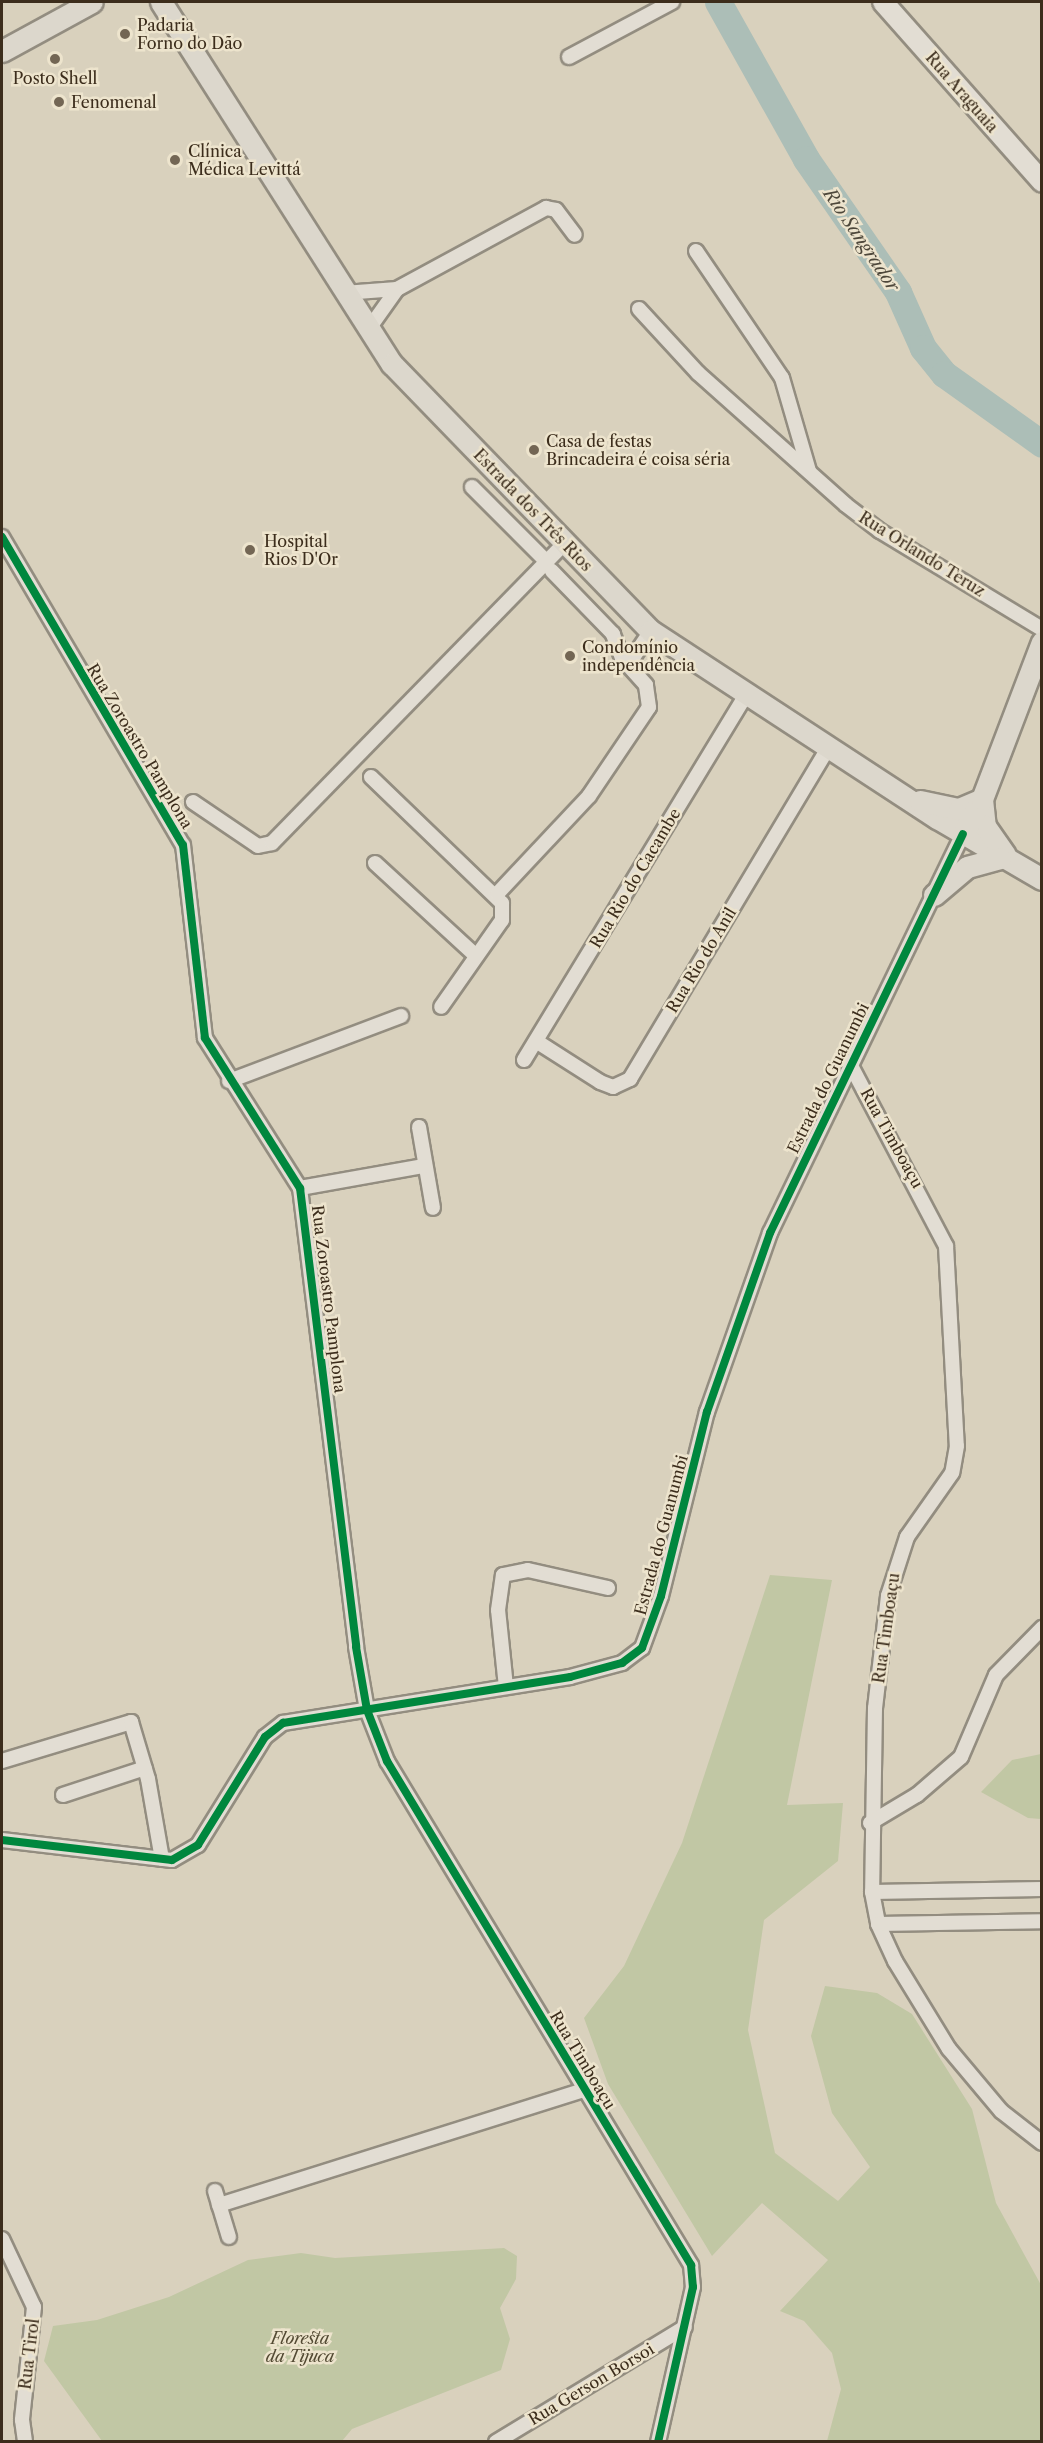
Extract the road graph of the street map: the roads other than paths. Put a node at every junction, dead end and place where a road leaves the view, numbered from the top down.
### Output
1 (92, 2) edge
2 (161, 2) edge
3 (672, 2) edge
4 (883, 2) edge
5 (2, 51) edge
6 (569, 57) dead end
7 (1041, 182) edge
8 (575, 236) dead end
9 (696, 251) dead end
10 (397, 289) junction
11 (344, 293) junction
12 (639, 309) dead end
13 (368, 330) junction
14 (809, 471) junction
15 (472, 487) dead end
16 (2, 537) edge
17 (564, 544) junction
18 (549, 566) junction
19 (1041, 629) edge
20 (651, 631) junction
21 (1041, 642) edge
22 (628, 665) junction
23 (746, 696) junction
24 (828, 748) junction
25 (371, 777) dead end
26 (905, 796) junction
27 (982, 799) junction
28 (193, 802) dead end
29 (963, 834) junction
30 (1006, 861) junction
31 (375, 863) dead end
32 (1041, 879) edge
33 (497, 894) junction
34 (934, 895) junction
35 (476, 956) junction
36 (441, 1007) dead end
37 (401, 1016) dead end
38 (536, 1041) junction
39 (524, 1060) dead end
40 (849, 1062) junction
41 (229, 1081) junction
42 (419, 1127) dead end
43 (424, 1166) junction
44 (300, 1188) junction
45 (433, 1208) dead end
46 (608, 1588) dead end
47 (1041, 1628) edge
48 (506, 1687) junction
49 (367, 1710) junction
50 (2, 1761) edge
51 (145, 1768) junction
52 (63, 1795) dead end
53 (870, 1822) junction
54 (2, 1840) edge
55 (162, 1859) junction
56 (1041, 1889) edge
57 (872, 1892) junction
58 (1041, 1920) edge
59 (878, 1924) junction
60 (586, 2089) junction
61 (1041, 2143) edge
62 (215, 2191) dead end
63 (219, 2205) junction
64 (229, 2237) dead end
65 (2, 2239) edge
66 (685, 2327) junction
67 (25, 2442) edge
68 (496, 2442) edge
69 (658, 2442) edge

1 - 5 main road
2 - 11 main road, Estrada dos Três Rios
3 - 6 street
4 - 7 street, Rua Araguaia
8 - 10 street
9 - 14 street
10 - 11 street
10 - 13 street
11 - 13 main road, Estrada dos Três Rios
12 - 14 street, Rua Orlando Teruz
13 - 17 main road, Estrada dos Três Rios
14 - 19 street, Rua Orlando Teruz
15 - 18 street
16 - 41 street, Rua Zoroastro Pamplona
17 - 18 street
17 - 20 main road, Estrada dos Três Rios
18 - 22 street
18 - 28 street
20 - 22 street
20 - 23 main road, Estrada dos Três Rios
21 - 27 main road, Estrada do Guanumbi
22 - 33 street
23 - 24 main road, Estrada dos Três Rios
23 - 38 street, Rua Rio do Cacambe
24 - 26 main road, Estrada dos Três Rios
24 - 38 street, Rua Rio do Anil
25 - 33 street
26 - 27 main road
26 - 29 main road, Estrada dos Três Rios
27 - 29 main road, Estrada do Guanumbi
27 - 30 main road
29 - 30 main road, Estrada dos Três Rios
29 - 34 street, Estrada do Guanumbi
30 - 32 main road, Estrada dos Três Rios
30 - 34 main road
31 - 35 street
33 - 35 street
34 - 40 street, Estrada do Guanumbi
35 - 36 street
37 - 41 street
38 - 39 street, Rua Rio do Cacambe
40 - 48 street, Estrada do Guanumbi
40 - 53 street, Rua Timboaçu
41 - 44 street, Rua Zoroastro Pamplona
42 - 43 street
43 - 44 street
43 - 45 street
44 - 49 street, Rua Zoroastro Pamplona
46 - 48 street
47 - 53 street
48 - 49 street, Estrada do Guanumbi
49 - 55 street, Estrada do Guanumbi
49 - 60 street, Rua Timboaçu
50 - 51 street
51 - 52 street
51 - 55 street
53 - 57 street, Rua Timboaçu
54 - 55 street, Estrada do Guanumbi
56 - 57 street
57 - 59 street, Rua Timboaçu
58 - 59 street
59 - 61 street, Rua Timboaçu
60 - 63 street
60 - 66 street, Rua Timboaçu
62 - 63 street
63 - 64 street
65 - 67 street, Rua Tirol
66 - 68 street, Rua Gerson Borsoi
66 - 69 street, Rua Timboaçu

